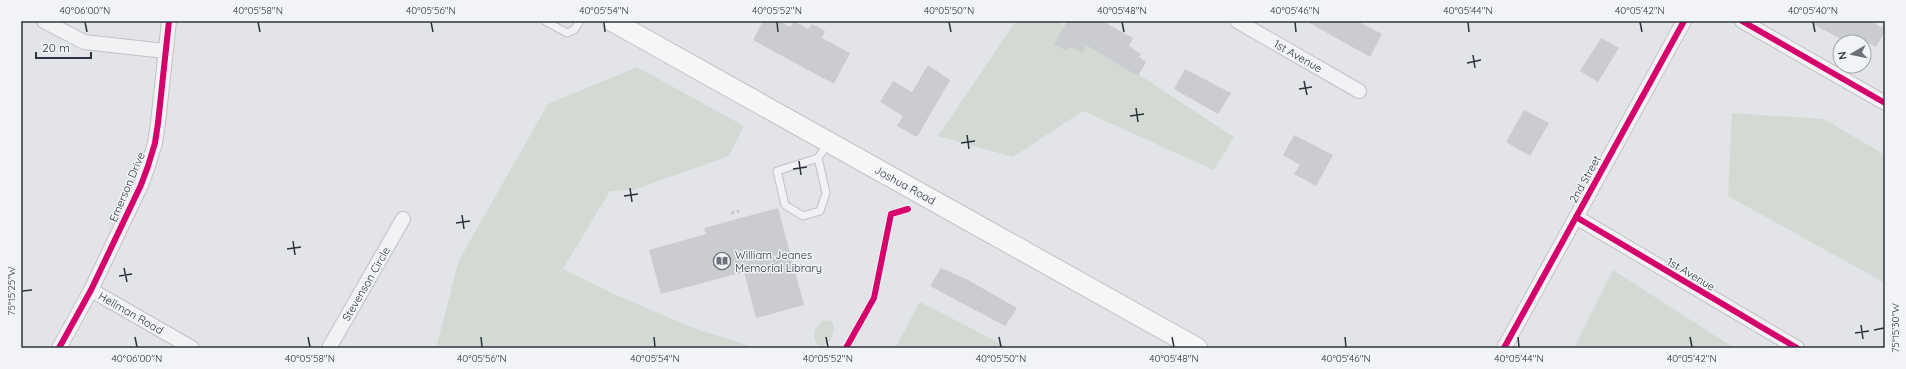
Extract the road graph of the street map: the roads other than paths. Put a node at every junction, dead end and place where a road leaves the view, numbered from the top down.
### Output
1 (44, 21) edge
2 (169, 21) edge
3 (545, 21) edge
4 (580, 21) edge
5 (612, 21) edge
6 (1237, 21) edge
7 (1684, 21) edge
8 (1742, 21) edge
9 (165, 51) junction
10 (1359, 91) dead end
11 (1885, 103) edge
12 (829, 142) junction
13 (818, 158) junction
14 (1576, 216) junction
15 (403, 219) dead end
16 (91, 290) junction
17 (59, 348) edge
18 (192, 348) edge
19 (329, 348) edge
20 (1197, 348) edge
21 (1504, 348) edge
22 (1797, 348) edge

1 - 9 street
2 - 9 street, Emerson Drive
3 - 4 lane
5 - 12 main road, Joshua Road
6 - 10 street, 1st Avenue
7 - 14 street, 2nd Street
8 - 11 street
9 - 16 street, Emerson Drive
12 - 13 lane
12 - 20 main road, Joshua Road
13 - 13 lane
14 - 21 street, 2nd Street
14 - 22 street, 1st Avenue
15 - 19 street, Stevenson Circle
16 - 17 street, Emerson Drive
16 - 18 street, Hellman Road

